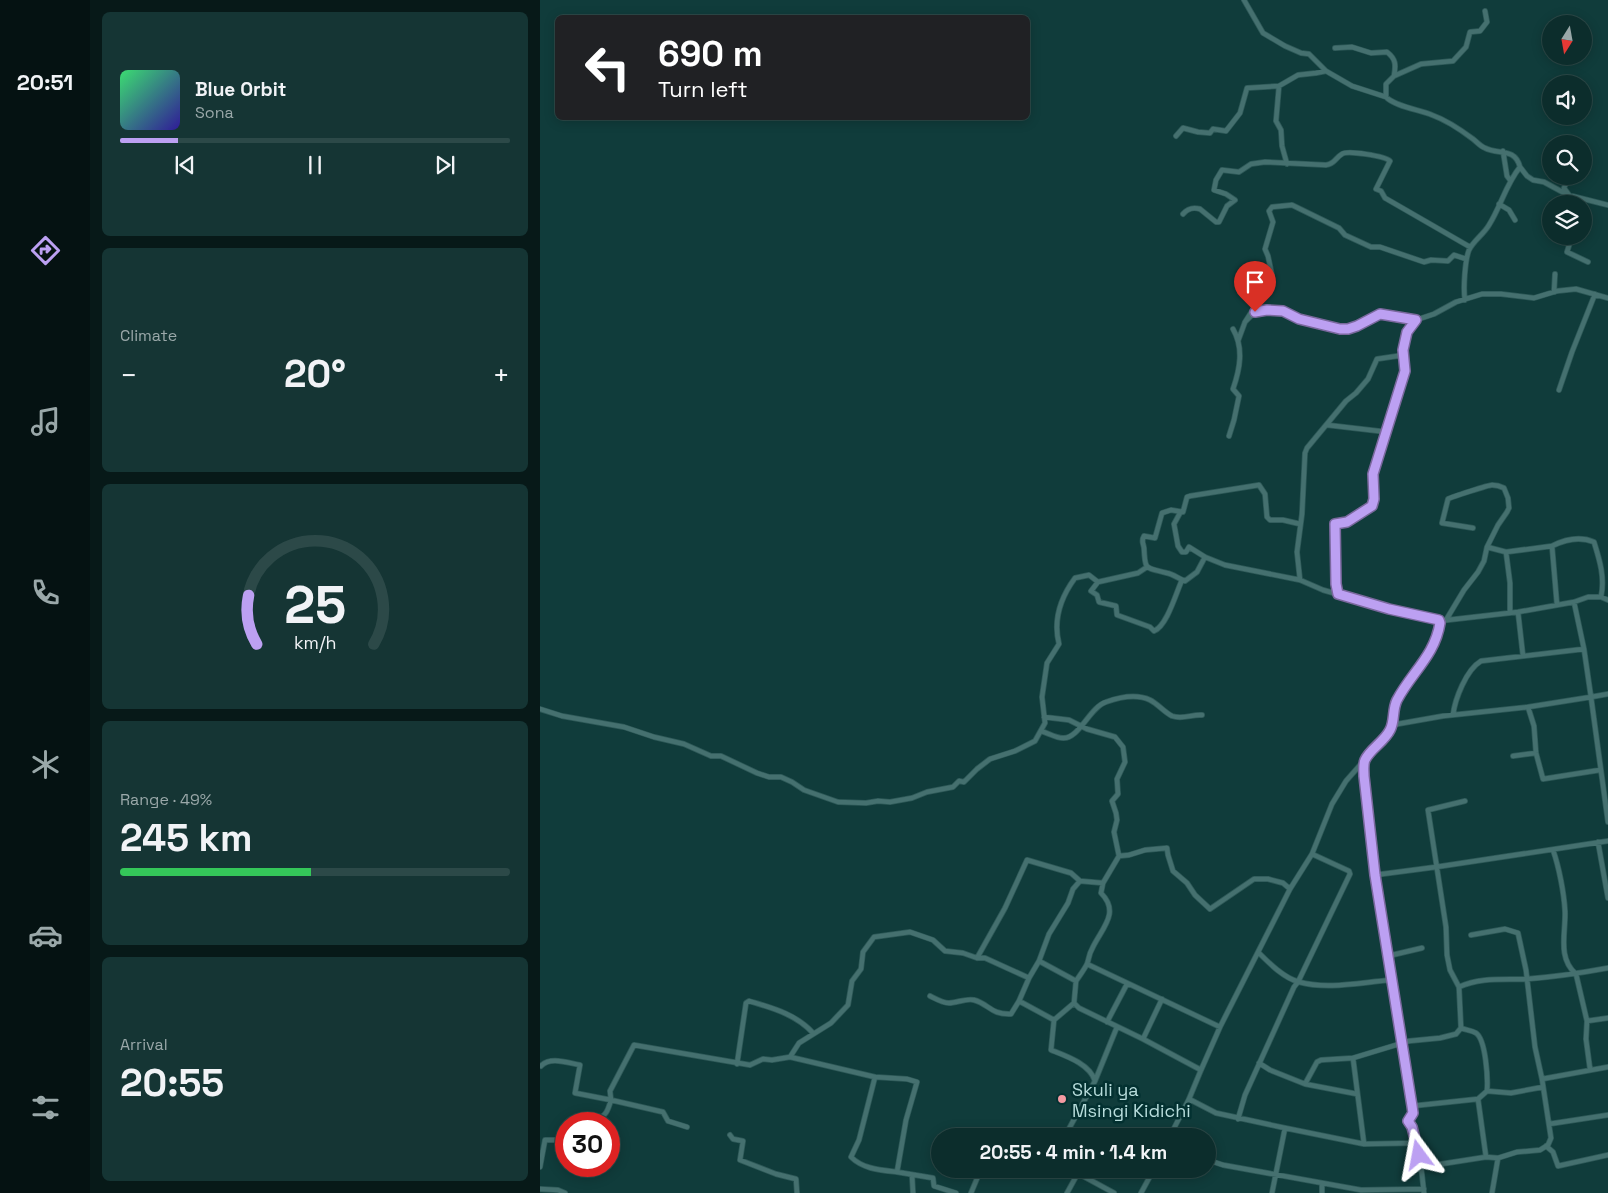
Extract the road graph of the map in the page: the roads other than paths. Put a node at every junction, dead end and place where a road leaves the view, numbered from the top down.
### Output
1 (1244, 0) edge
2 (1485, 11) dead end
3 (1335, 48) dead end
4 (1326, 70) junction
5 (1394, 76) junction
6 (1278, 86) junction
7 (1386, 97) junction
8 (1176, 136) dead end
9 (1504, 151) junction
10 (1288, 164) junction
11 (1520, 167) junction
12 (1510, 180) junction
13 (1565, 185) edge
14 (1568, 195) joint
15 (1592, 201) edge
16 (1499, 204) junction
17 (1608, 205) edge
18 (1183, 214) dead end
19 (1515, 220) dead end
20 (1569, 245) edge
21 (1470, 247) junction
22 (1466, 259) junction
23 (1588, 262) dead end
24 (1555, 274) dead end
25 (1554, 292) junction
26 (1595, 294) junction
27 (1608, 298) edge
28 (1466, 300) junction
29 (1416, 320) junction
30 (1245, 322) junction
31 (1232, 328) dead end
32 (1238, 341) junction
33 (1404, 355) junction
34 (1559, 390) dead end
35 (1327, 425) junction
36 (1387, 432) junction
37 (1229, 436) dead end
38 (1180, 512) junction
39 (1300, 524) junction
40 (1473, 528) dead end
41 (1552, 546) junction
42 (1487, 547) junction
43 (1506, 552) junction
44 (1205, 557) junction
45 (1147, 567) junction
46 (1182, 580) junction
47 (1300, 580) junction
48 (1098, 582) junction
49 (1338, 594) junction
50 (1601, 597) junction
51 (1608, 600) edge
52 (1574, 602) junction
53 (1557, 605) junction
54 (1518, 612) junction
55 (1510, 613) junction
56 (1439, 620) junction
57 (1446, 620) junction
58 (1584, 649) junction
59 (1523, 656) junction
60 (1608, 694) edge
61 (1591, 697) junction
62 (1528, 707) junction
63 (540, 709) edge
64 (1202, 715) dead end
65 (1453, 715) junction
66 (1044, 717) junction
67 (1392, 725) junction
68 (1081, 726) junction
69 (1042, 731) junction
70 (1536, 752) junction
71 (1513, 756) dead end
72 (1364, 761) junction
73 (1600, 770) junction
74 (1465, 801) dead end
75 (1608, 822) edge
76 (1608, 840) edge
77 (1598, 842) junction
78 (1553, 850) junction
79 (1312, 854) junction
80 (1119, 856) junction
81 (1436, 867) junction
82 (1375, 875) junction
83 (1080, 881) junction
84 (1103, 883) junction
85 (1290, 889) junction
86 (1608, 898) edge
87 (1471, 935) dead end
88 (1422, 948) dead end
89 (1259, 953) junction
90 (1388, 956) junction
91 (977, 958) junction
92 (1040, 961) junction
93 (1087, 964) junction
94 (1608, 968) edge
95 (1576, 974) junction
96 (1029, 978) junction
97 (1527, 979) junction
98 (1076, 980) junction
99 (1392, 980) junction
100 (1298, 982) junction
101 (1127, 984) junction
102 (1459, 987) junction
103 (930, 996) dead end
104 (1162, 1000) junction
105 (1019, 1001) junction
106 (1074, 1002) junction
107 (1608, 1018) edge
108 (1054, 1020) junction
109 (1587, 1021) junction
110 (1107, 1022) junction
111 (1117, 1027) junction
112 (1220, 1028) junction
113 (1460, 1028) junction
114 (813, 1033) junction
115 (1143, 1039) junction
116 (1403, 1042) junction
117 (790, 1057) junction
118 (1352, 1058) junction
119 (1259, 1063) junction
120 (737, 1064) junction
121 (541, 1066) edge
122 (1608, 1067) edge
123 (1590, 1069) junction
124 (1201, 1070) junction
125 (874, 1077) junction
126 (1542, 1079) junction
127 (1095, 1081) junction
128 (1305, 1084) junction
129 (1542, 1087) junction
130 (1487, 1091) junction
131 (1357, 1094) junction
132 (1189, 1099) junction
133 (1478, 1099) junction
134 (611, 1100) junction
135 (1412, 1106) junction
136 (607, 1112) edge
137 (1608, 1115) edge
138 (1238, 1118) junction
139 (1549, 1124) junction
140 (687, 1127) dead end
141 (1069, 1128) edge
142 (1174, 1128) edge
143 (1285, 1128) junction
144 (730, 1135) dead end
145 (555, 1140) edge
146 (1416, 1143) junction
147 (1364, 1144) junction
148 (1546, 1146) junction
149 (1608, 1155) edge
150 (1486, 1157) junction
151 (1498, 1158) junction
152 (1216, 1163) edge
153 (540, 1167) edge
154 (1422, 1167) junction
155 (896, 1172) junction
156 (912, 1175) junction
157 (1275, 1175) junction
158 (977, 1178) edge
159 (1075, 1178) edge
160 (1088, 1178) edge
161 (1149, 1178) edge
162 (1322, 1183) junction
163 (934, 1186) junction
164 (540, 1189) edge
165 (1424, 1191) edge
166 (565, 1193) edge
167 (797, 1193) edge
168 (913, 1193) edge
169 (933, 1193) edge
170 (956, 1193) edge
171 (971, 1193) edge
172 (1067, 1193) edge
173 (1114, 1193) edge
174 (1141, 1193) edge
175 (1272, 1193) edge
176 (1322, 1193) edge
177 (1492, 1193) edge

1 - 4 street
2 - 5 street
3 - 5 street
4 - 6 street
4 - 7 street
5 - 7 street
6 - 8 street
6 - 10 street
7 - 9 street
9 - 11 street
9 - 12 street
10 - 18 street
10 - 21 street
11 - 12 street
11 - 14 street
12 - 16 street
13 - 14 street
15 - 17 street
16 - 19 street
16 - 21 street
20 - 23 street
21 - 22 street
22 - 28 street
22 - 30 street
24 - 25 street
25 - 26 street
25 - 28 street
26 - 27 street
26 - 34 street
28 - 29 street
29 - 30 street
29 - 33 street
30 - 32 street
31 - 32 street
32 - 37 street
33 - 35 street
33 - 36 street
35 - 36 street
35 - 39 street
36 - 49 street
38 - 39 street
38 - 44 street
38 - 45 street
39 - 47 street
40 - 42 street
41 - 43 street
41 - 50 street
41 - 53 street
42 - 43 street
42 - 57 street
43 - 55 street
44 - 46 street
44 - 47 street
45 - 46 street
45 - 48 street
46 - 48 street
47 - 49 street
48 - 66 street
49 - 56 street
50 - 51 street
50 - 52 street
52 - 53 street
52 - 58 street
53 - 54 street
54 - 55 street
54 - 59 street
55 - 57 street
56 - 57 street
56 - 67 street
58 - 59 street
58 - 61 street
59 - 65 street
60 - 61 street
61 - 62 street
61 - 73 street
62 - 65 street
62 - 70 street
63 - 69 street
64 - 68 street
65 - 67 street
66 - 68 street
66 - 69 street
67 - 72 street
68 - 69 street
68 - 80 street
70 - 71 street
70 - 73 street
72 - 79 street
72 - 82 street
73 - 75 street
74 - 81 street
76 - 77 street
77 - 78 street
77 - 86 street
78 - 81 street
78 - 95 street
79 - 85 street
79 - 100 street
80 - 84 street
80 - 85 street
81 - 82 street
81 - 102 street
82 - 90 street
83 - 84 street
83 - 91 street
83 - 92 street
84 - 93 street
85 - 89 street
87 - 97 street
88 - 90 street
89 - 100 street
89 - 112 street
90 - 99 street
91 - 96 street
91 - 114 street
92 - 96 street
92 - 98 street
93 - 98 street
93 - 101 street
94 - 95 street
95 - 97 street
95 - 109 street
96 - 105 street
97 - 102 street
97 - 126 street
98 - 106 street
99 - 100 street
99 - 116 street
100 - 119 street
101 - 104 street
101 - 110 street
102 - 113 street
103 - 105 street
104 - 112 street
104 - 115 street
105 - 108 street
106 - 108 street
106 - 110 street
107 - 109 street
108 - 127 street
109 - 123 street
110 - 111 street
111 - 115 street
111 - 127 street
112 - 124 street
113 - 116 street
113 - 130 street
114 - 117 street
114 - 120 street
115 - 124 street
116 - 118 street
116 - 135 street
117 - 120 street
117 - 125 street
118 - 128 street
118 - 131 street
119 - 128 street
119 - 138 street
120 - 134 street
121 - 134 street
122 - 123 street
123 - 126 street
124 - 132 street
125 - 155 street
125 - 155 street
126 - 129 street
127 - 141 street
128 - 131 street
129 - 130 street
129 - 139 street
130 - 133 street
131 - 147 street
132 - 138 street
132 - 142 street
133 - 135 street
133 - 150 street
134 - 136 street
134 - 140 street
135 - 146 street
137 - 139 street
138 - 143 street
139 - 148 street
143 - 147 street
143 - 157 street
144 - 167 street
145 - 153 street
146 - 147 street
146 - 154 street
148 - 149 street
148 - 151 street
150 - 151 street
150 - 154 street
151 - 177 street
152 - 157 street
154 - 165 street
155 - 156 street
156 - 163 street
156 - 168 street
157 - 162 street
157 - 175 street
158 - 171 street
159 - 172 street
160 - 173 street
161 - 174 street
162 - 165 street
162 - 176 street
163 - 169 street
163 - 170 street
164 - 166 street

